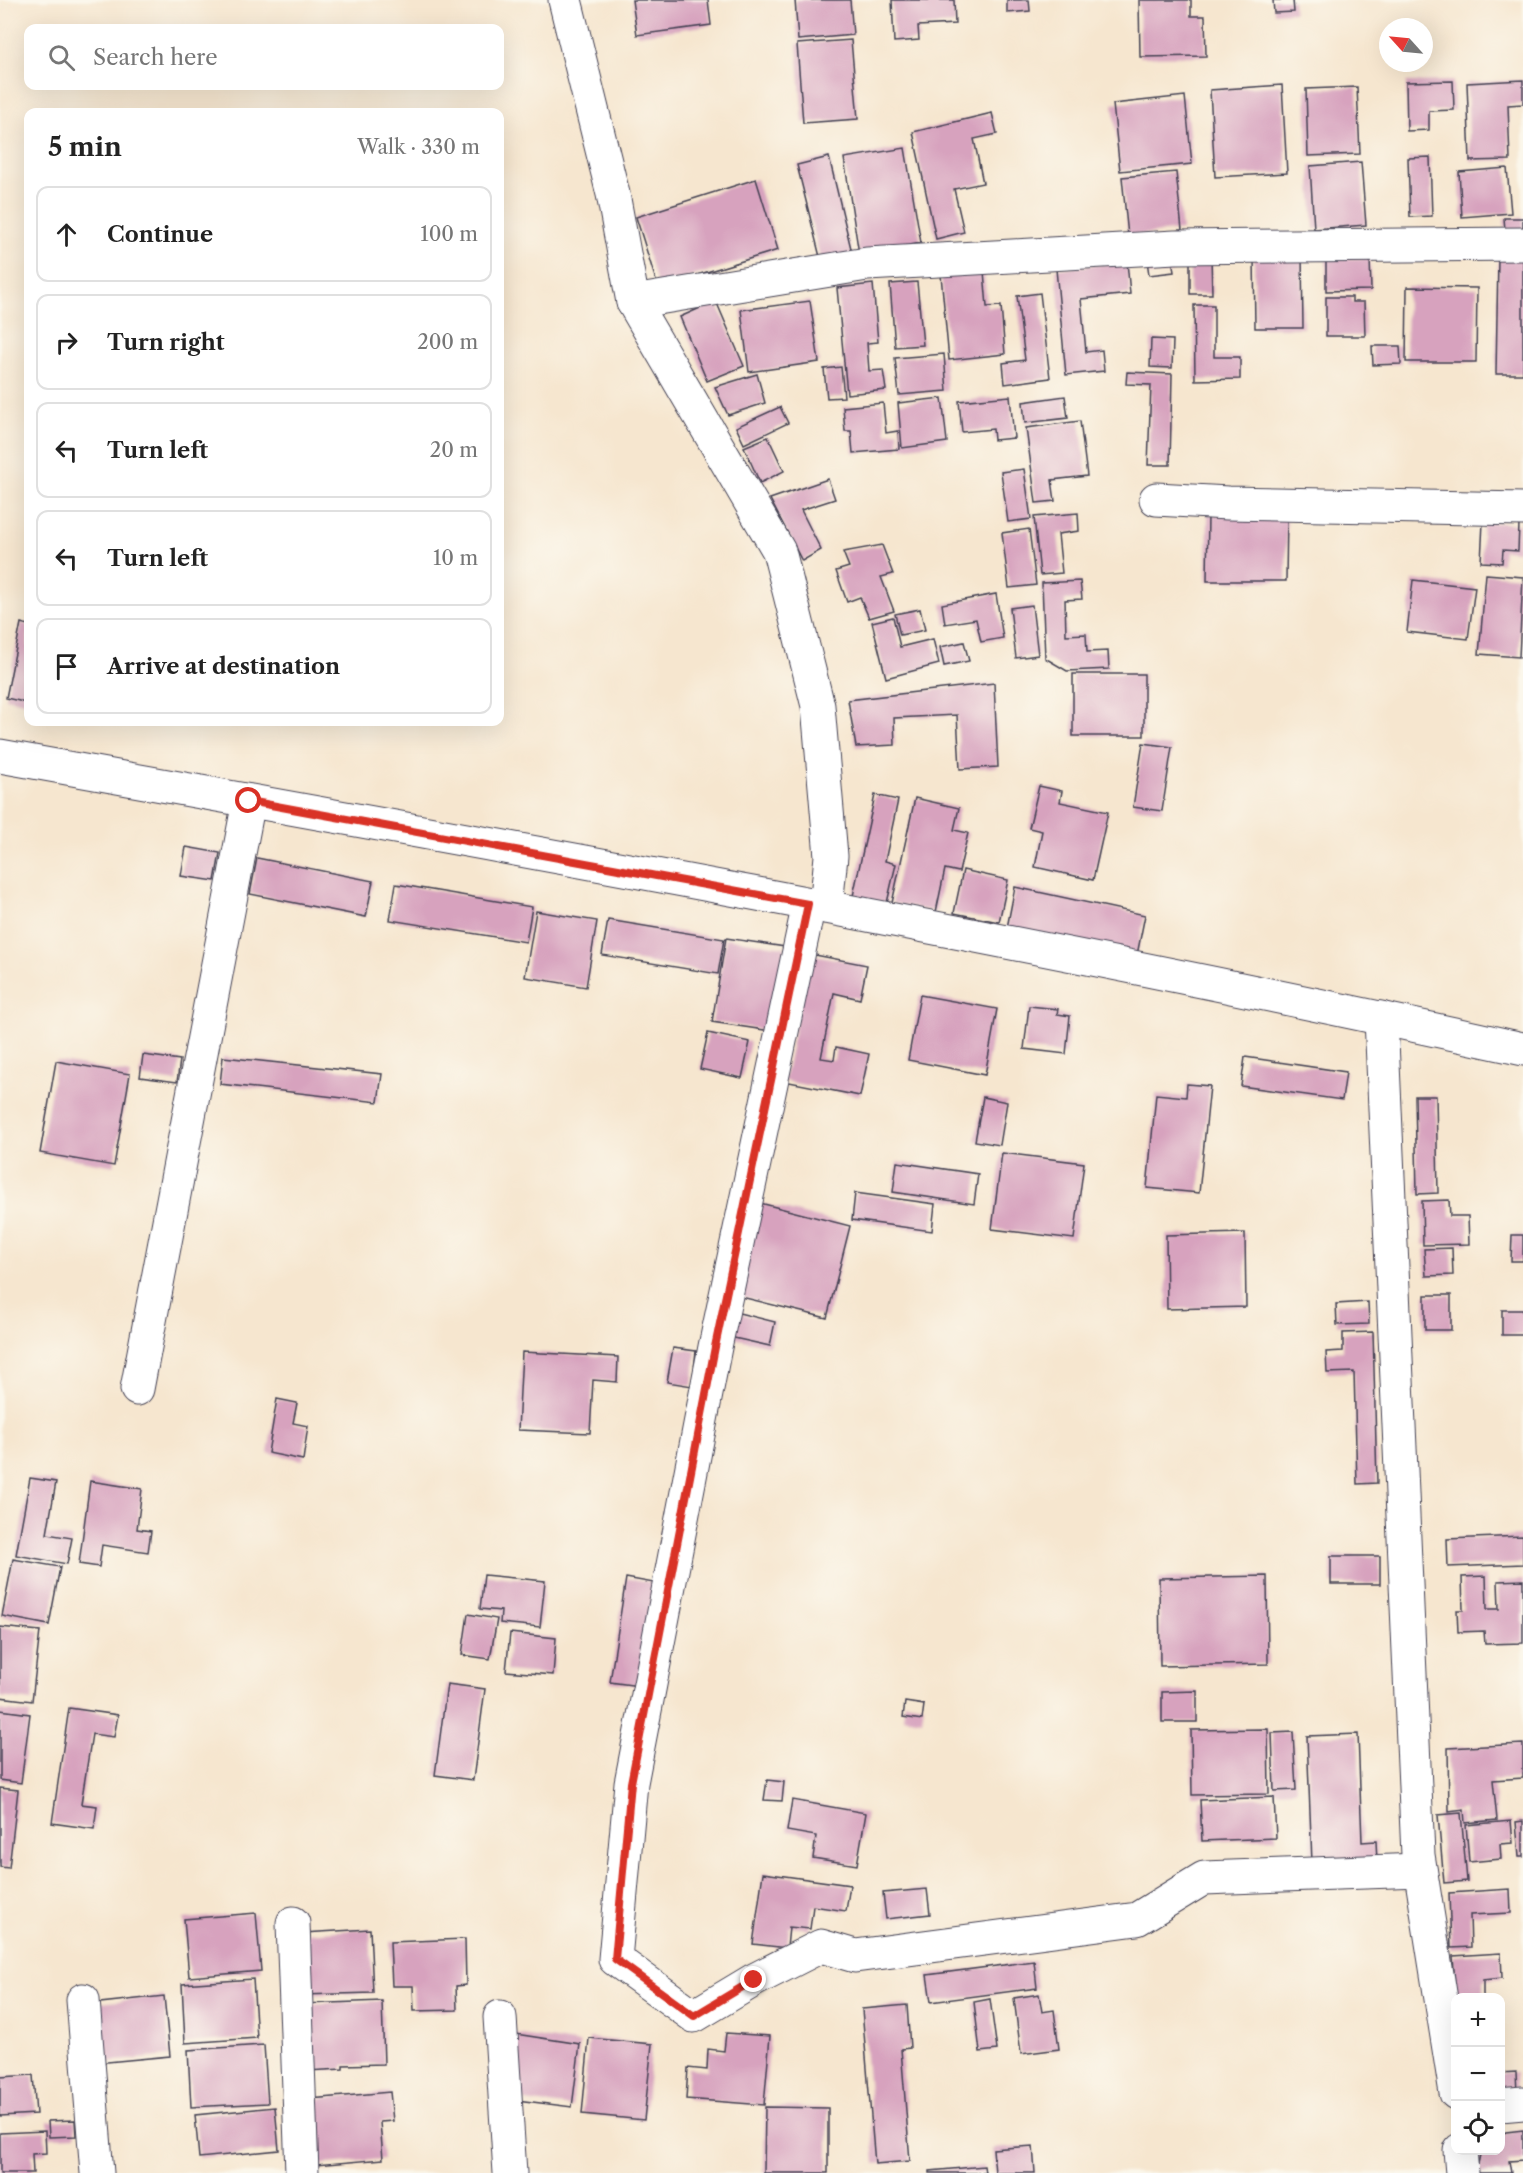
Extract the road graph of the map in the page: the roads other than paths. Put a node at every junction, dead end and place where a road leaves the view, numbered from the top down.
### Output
1 (565, 0) edge
2 (1523, 244) edge
3 (633, 302) junction
4 (1156, 498) dead end
5 (1523, 510) edge
6 (0, 756) edge
7 (249, 801) junction
8 (817, 905) junction
9 (1381, 1018) junction
10 (1523, 1049) edge
11 (137, 1389) dead end
12 (1420, 1870) junction
13 (292, 1923) dead end
14 (83, 2000) dead end
15 (500, 2017) dead end
16 (1451, 2068) edge
17 (1523, 2103) edge
18 (1505, 2105) edge
19 (1460, 2155) edge
20 (97, 2173) edge
21 (302, 2173) edge
22 (510, 2173) edge
23 (1462, 2173) edge

1 - 3 street
2 - 3 street
3 - 8 street
4 - 5 street
6 - 7 street
7 - 8 street
7 - 11 street
8 - 9 street
8 - 12 street
9 - 10 street
9 - 12 street
12 - 16 street
13 - 21 street
14 - 20 street
15 - 22 street
17 - 18 street
19 - 23 street

